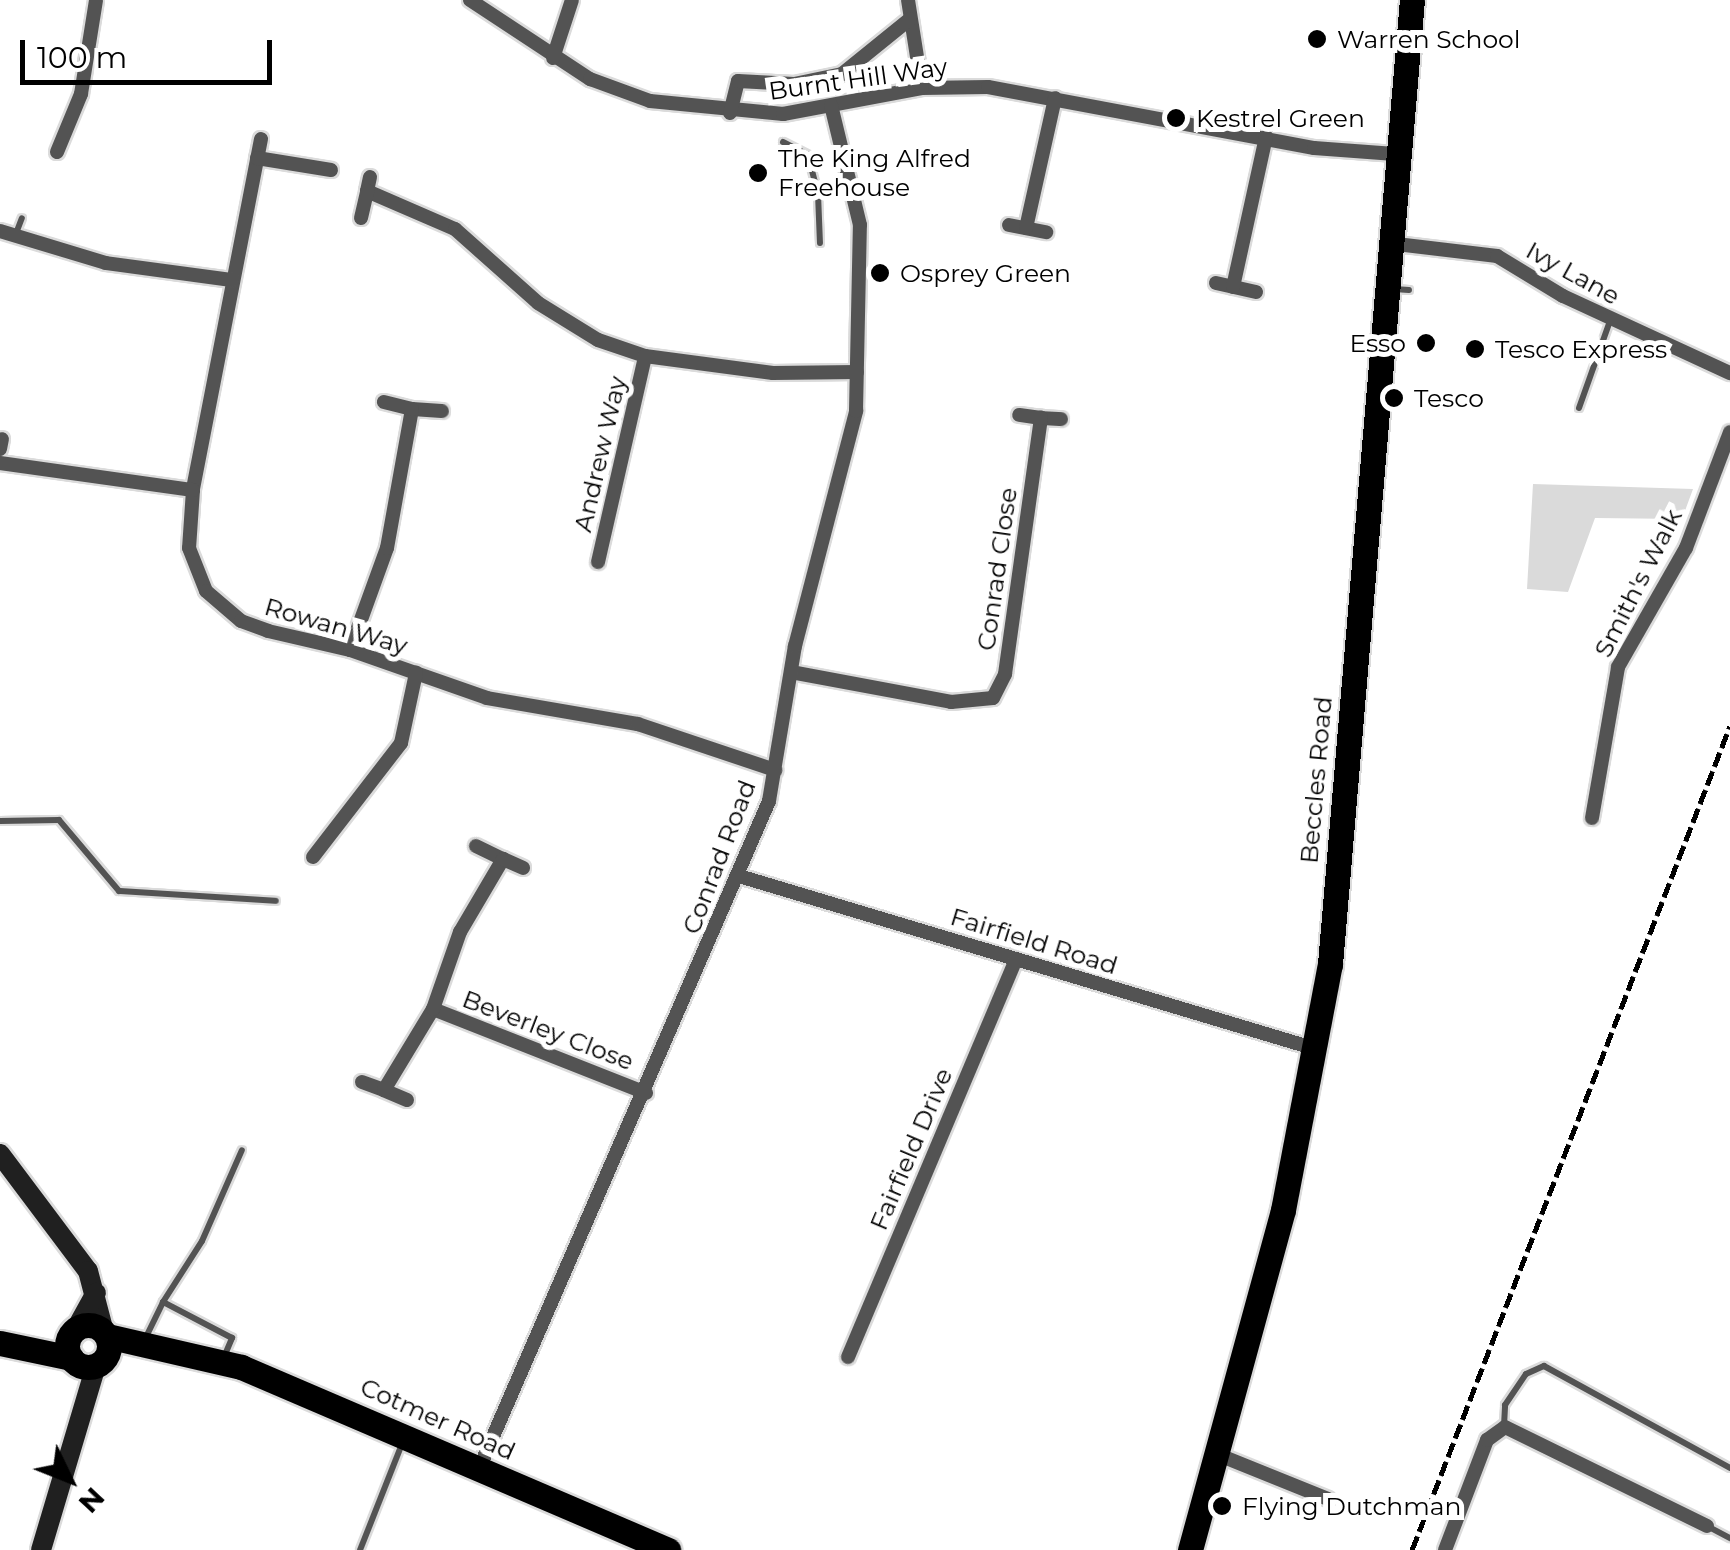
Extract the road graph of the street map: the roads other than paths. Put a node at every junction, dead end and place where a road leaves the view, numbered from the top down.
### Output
1 (96, 0) edge
2 (470, 0) edge
3 (572, 0) edge
4 (908, 0) edge
5 (1412, 0) edge
6 (910, 20) junction
7 (553, 58) junction
8 (922, 88) junction
9 (1055, 98) junction
10 (832, 105) junction
11 (730, 113) junction
12 (1266, 137) junction
13 (261, 139) dead end
14 (783, 142) dead end
15 (57, 152) dead end
16 (1395, 154) junction
17 (258, 158) junction
18 (331, 170) dead end
19 (852, 188) junction
20 (818, 194) junction
21 (22, 218) dead end
22 (361, 218) dead end
23 (1009, 225) dead end
24 (1026, 228) junction
25 (0, 231) edge
26 (1046, 232) dead end
27 (16, 236) junction
28 (1387, 243) junction
29 (820, 244) dead end
30 (232, 280) junction
31 (1216, 283) dead end
32 (1233, 287) junction
33 (1256, 292) dead end
34 (1610, 320) junction
35 (645, 356) junction
36 (857, 372) junction
37 (1730, 373) edge
38 (384, 402) dead end
39 (1579, 408) dead end
40 (412, 409) junction
41 (442, 410) dead end
42 (1018, 416) dead end
43 (1040, 418) junction
44 (1061, 419) dead end
45 (1730, 432) edge
46 (0, 462) edge
47 (194, 490) junction
48 (598, 562) dead end
49 (350, 650) junction
50 (791, 672) junction
51 (416, 673) junction
52 (775, 770) junction
53 (1592, 818) dead end
54 (0, 821) edge
55 (476, 846) dead end
56 (314, 857) dead end
57 (504, 859) junction
58 (523, 868) dead end
59 (739, 876) junction
60 (276, 901) dead end
61 (1016, 959) junction
62 (434, 1009) junction
63 (1316, 1049) junction
64 (362, 1082) dead end
65 (384, 1090) junction
66 (646, 1093) junction
67 (408, 1100) dead end
68 (242, 1150) dead end
69 (0, 1154) edge
70 (96, 1292) junction
71 (163, 1302) junction
72 (75, 1328) junction
73 (144, 1341) junction
74 (6, 1344) edge
75 (92, 1352) junction
76 (181, 1354) junction
77 (848, 1357) dead end
78 (222, 1363) junction
79 (1504, 1427) junction
80 (404, 1438) junction
81 (1214, 1453) junction
82 (1730, 1468) edge
83 (478, 1471) junction
84 (1328, 1499) dead end
85 (1707, 1526) joint
86 (1730, 1538) edge
87 (638, 1544) edge
88 (41, 1550) edge
89 (360, 1550) edge
90 (668, 1550) edge
91 (1190, 1550) edge
92 (1445, 1550) edge

1 - 15 street
2 - 7 street, Burnt Hill Way
3 - 7 street
4 - 6 street
5 - 16 highway, Beccles Road
6 - 8 street
6 - 11 street
7 - 11 street, Burnt Hill Way
8 - 9 street, Burnt Hill Way
8 - 10 street, Burnt Hill Way
9 - 12 street, Burnt Hill Way
9 - 24 street
10 - 11 street, Burnt Hill Way
10 - 19 street, Conrad Road
12 - 16 street, Burnt Hill Way
12 - 32 street
13 - 17 street, Rowan Way
14 - 20 lane
16 - 28 highway, Beccles Road
17 - 18 street
17 - 30 street, Rowan Way
19 - 20 lane
19 - 36 street, Conrad Road
20 - 29 lane
21 - 27 lane
22 - 35 street
23 - 24 street
24 - 26 street
25 - 27 street
27 - 30 street
28 - 34 street, Ivy Lane
28 - 63 highway, Beccles Road
30 - 47 street, Rowan Way
31 - 32 street
32 - 33 street
34 - 37 street, Ivy Lane
34 - 39 lane
35 - 36 street
35 - 48 street, Andrew Way
36 - 50 street, Conrad Road
38 - 40 street
40 - 41 street
40 - 49 street
42 - 43 street
43 - 44 street
43 - 50 street, Conrad Close
45 - 53 street, Smith's Walk
46 - 47 street
47 - 49 street, Rowan Way
49 - 51 street, Rowan Way
50 - 52 street, Conrad Road
51 - 52 street, Rowan Way
51 - 56 street
52 - 59 street, Conrad Road
54 - 60 lane
55 - 57 street
57 - 58 street
57 - 62 street, Beverley Close
59 - 61 street, Fairfield Road
59 - 66 street, Conrad Road
61 - 63 street, Fairfield Road
61 - 77 street, Fairfield Drive
62 - 65 street, Beverley Close
62 - 66 street, Beverley Close
63 - 81 highway, Beccles Road
64 - 65 street
65 - 67 street
66 - 83 street, Conrad Road
68 - 71 lane
69 - 70 street
70 - 72 street
70 - 75 street
71 - 73 lane
71 - 78 lane
72 - 74 highway
72 - 75 highway
73 - 75 highway, Cotmer Road
73 - 76 highway, Cotmer Road
74 - 75 highway
75 - 76 highway, Cotmer Road
75 - 88 street
76 - 78 highway, Cotmer Road
78 - 80 highway, Cotmer Road
79 - 82 lane
79 - 85 street
79 - 92 street
80 - 83 highway, Cotmer Road
80 - 89 lane
81 - 84 street
81 - 91 highway, Beccles Road
83 - 87 highway, Cotmer Road
85 - 86 lane
87 - 90 highway, Cotmer Road

